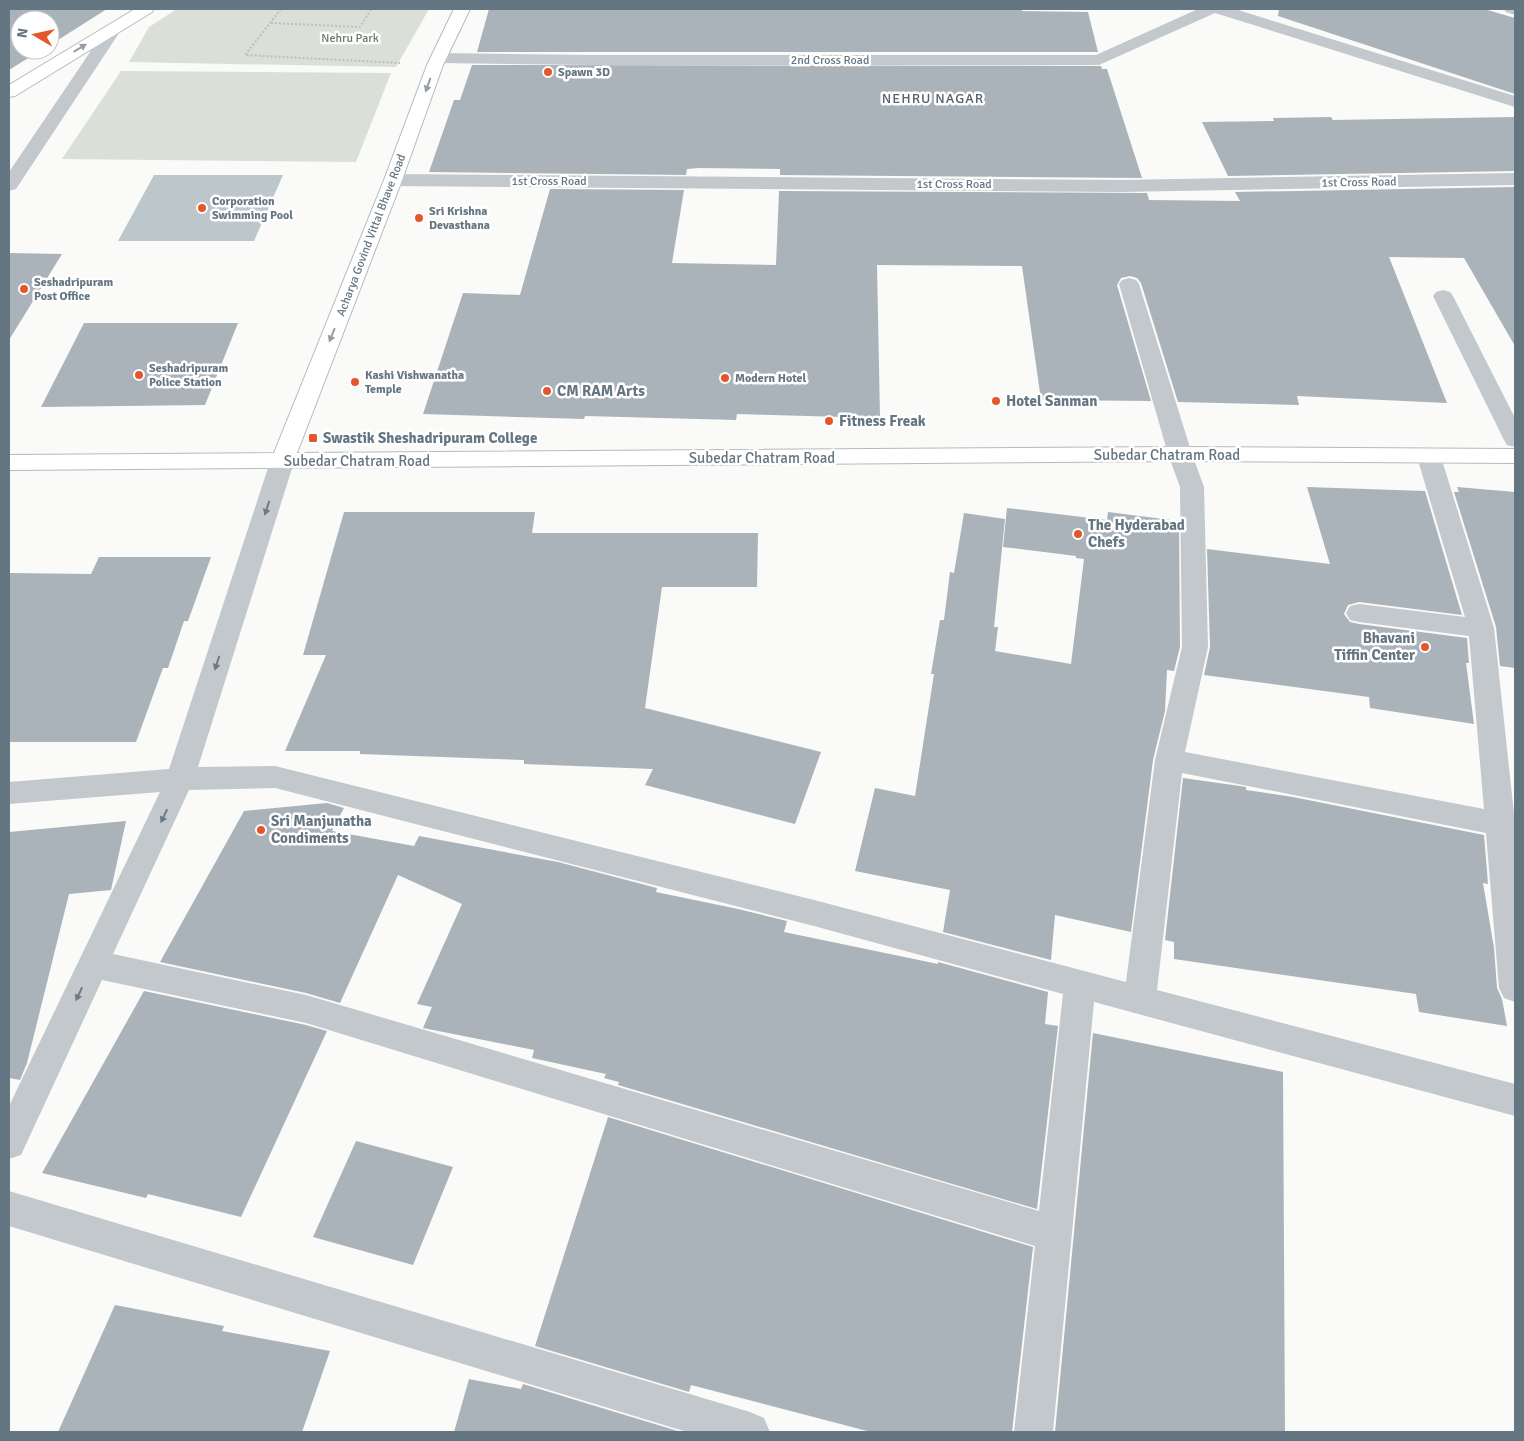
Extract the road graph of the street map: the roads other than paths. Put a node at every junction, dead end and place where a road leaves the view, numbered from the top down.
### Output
1 (146, 9) edge
2 (462, 9) edge
3 (1210, 9) edge
4 (1220, 9) edge
5 (1512, 9) edge
6 (1515, 10) edge
7 (115, 27) junction
8 (437, 61) junction
9 (9, 92) edge
10 (1515, 102) edge
11 (1515, 179) edge
12 (393, 180) junction
13 (9, 185) edge
14 (1129, 284) dead end
15 (1443, 296) dead end
16 (1515, 440) edge
17 (1180, 454) junction
18 (1430, 456) junction
19 (1515, 456) edge
20 (282, 462) junction
21 (9, 463) edge
22 (1359, 613) dead end
23 (1481, 628) junction
24 (1169, 760) junction
25 (180, 779) junction
26 (9, 793) edge
27 (1504, 809) edge
28 (93, 964) junction
29 (1080, 984) junction
30 (1515, 988) edge
31 (1140, 1000) junction
32 (1515, 1100) edge
33 (17, 1108) edge
34 (9, 1143) edge
35 (9, 1208) edge
36 (1055, 1234) junction
37 (733, 1430) edge
38 (1034, 1432) edge

1 - 7 main road
2 - 8 main road, Acharya Govind Vittal Bhave Road
3 - 8 street, 2nd Cross Road
4 - 10 street
5 - 6 street
9 -> 7 main road
7 - 13 street
8 -> 12 main road, Acharya Govind Vittal Bhave Road
11 - 12 street, 1st Cross Road
12 -> 20 main road, Acharya Govind Vittal Bhave Road
14 - 17 street
15 - 16 street
17 - 18 main road, Subedar Chatram Road
17 - 20 main road, Subedar Chatram Road
17 - 24 street
18 - 19 main road, Subedar Chatram Road
18 - 23 street
20 - 21 main road, Subedar Chatram Road
20 -> 25 street
22 - 23 street
23 - 27 street
24 - 27 street
24 - 31 street
25 - 26 street
25 -> 28 street
25 - 29 street
27 - 30 street
28 -> 33 street
28 - 36 street
29 - 31 street
29 - 36 street
31 - 32 street
33 - 34 street
35 - 37 street
36 - 38 street

